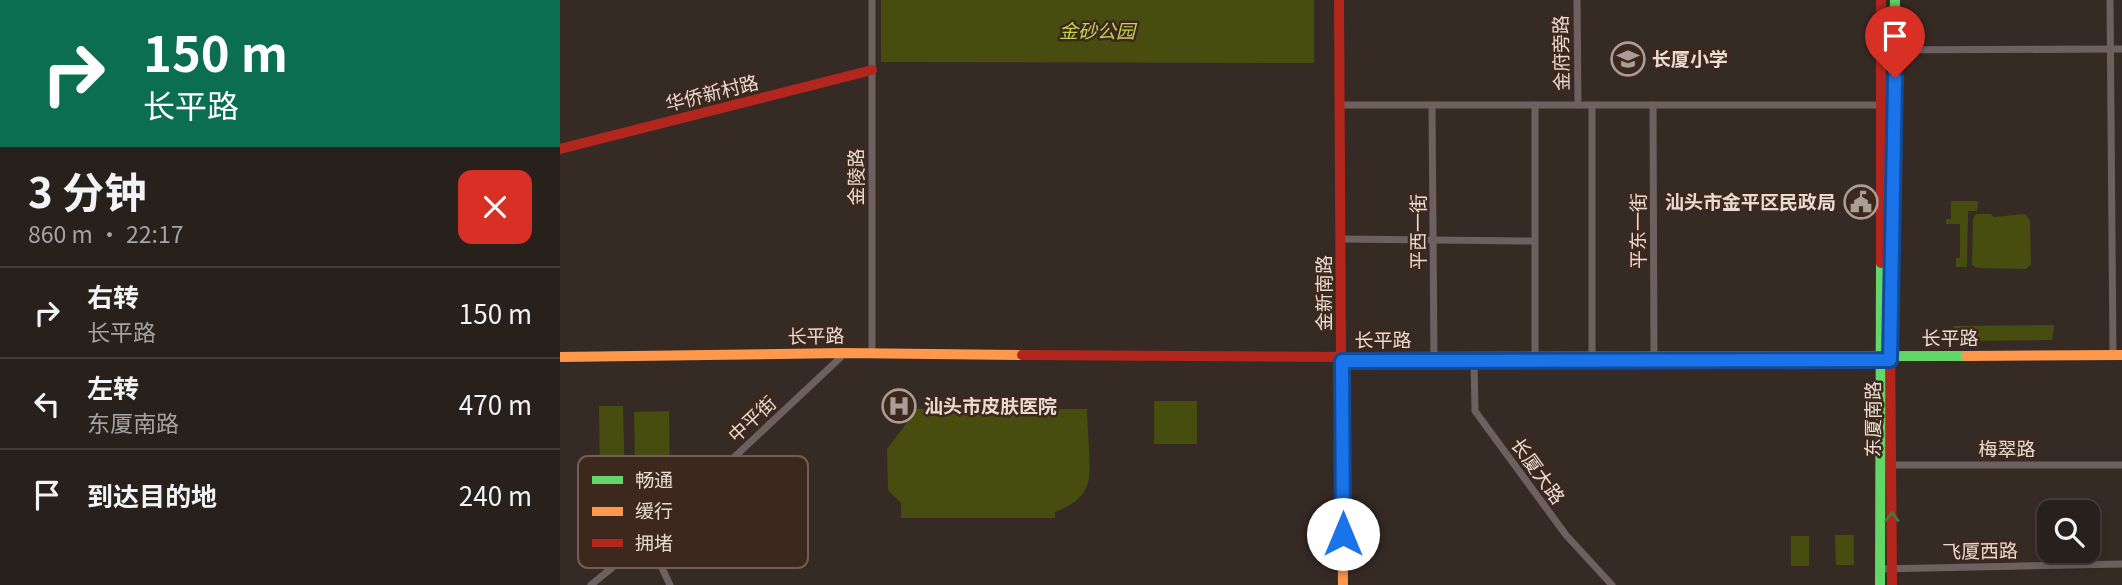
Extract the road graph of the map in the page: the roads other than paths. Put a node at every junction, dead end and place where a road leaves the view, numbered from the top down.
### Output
1 (872, 0) edge
2 (1337, 0) edge
3 (1577, 0) edge
4 (1881, 0) edge
5 (1895, 0) edge
6 (2110, 0) edge
7 (2110, 49) junction
8 (2122, 49) edge
9 (1882, 50) junction
10 (1895, 50) junction
11 (872, 70) junction
12 (1340, 106) junction
13 (1432, 106) junction
14 (1535, 106) junction
15 (1578, 106) junction
16 (1592, 106) junction
17 (1653, 106) junction
18 (1881, 106) junction
19 (1895, 106) junction
20 (560, 149) edge
21 (1341, 239) junction
22 (1433, 240) junction
23 (1534, 241) junction
24 (872, 353) junction
25 (2119, 356) edge
26 (1535, 357) junction
27 (1592, 357) junction
28 (1654, 357) junction
29 (840, 358) junction
30 (1434, 358) junction
31 (1885, 358) junction
32 (560, 359) edge
33 (1339, 359) junction
34 (1474, 361) junction
35 (735, 456) edge
36 (1891, 465) junction
37 (2122, 465) edge
38 (2122, 564) edge
39 (612, 568) edge
40 (662, 568) edge
41 (1880, 569) junction
42 (1892, 569) junction
43 (591, 585) edge
44 (670, 585) edge
45 (1338, 585) edge
46 (1343, 585) edge
47 (1612, 585) edge
48 (1880, 585) edge
49 (1892, 585) edge

1 - 11 street, 金陵路
2 - 12 street, 金新南路
2 - 33 street, 金新南路
3 - 15 street, 金府旁路
4 - 9 street, 东厦南路
5 - 10 street, 东厦南路
6 - 7 street
7 - 8 street
7 - 10 street
7 - 25 street
9 - 10 street
9 - 18 street, 东厦南路
10 - 19 street, 东厦南路
11 - 20 street, 华侨新村路
11 - 24 street, 金陵路
12 - 13 street
12 - 21 street, 金新南路
13 - 14 street
13 - 22 street, 平西一街
14 - 15 street
14 - 23 street
15 - 16 street
16 - 17 street
16 - 27 street
17 - 18 street
17 - 28 street, 平东一街
18 - 19 street
18 - 31 street, 东厦南路
19 - 31 street, 东厦南路
21 - 22 street
21 - 33 street, 金新南路
22 - 23 street
22 - 30 street, 平西一街
23 - 26 street
24 - 32 street, 长平路
24 - 33 street, 长平路
25 - 31 street, 长平路
26 - 27 street, 长平路
26 - 30 street, 长平路
27 - 28 street, 长平路
28 - 31 street, 长平路
29 - 32 street, 长平路
29 - 33 street, 长平路
29 - 35 street, 中平街
30 - 33 street, 长平路
31 - 34 street, 长平路
31 - 36 street, 东厦南路
31 - 41 street, 东厦南路
33 - 34 street, 长平路
33 - 45 street, 金新南路
33 - 46 street, 金新南路
34 - 47 street, 长厦大路
36 - 37 street, 梅翠路
42 -> 36 street, 东厦南路
38 - 42 street, 飞厦西路
39 - 43 street, 中平街
40 - 44 street
41 - 42 street, 飞厦西路
41 - 48 street, 东厦南路
42 - 49 street, 东厦南路

